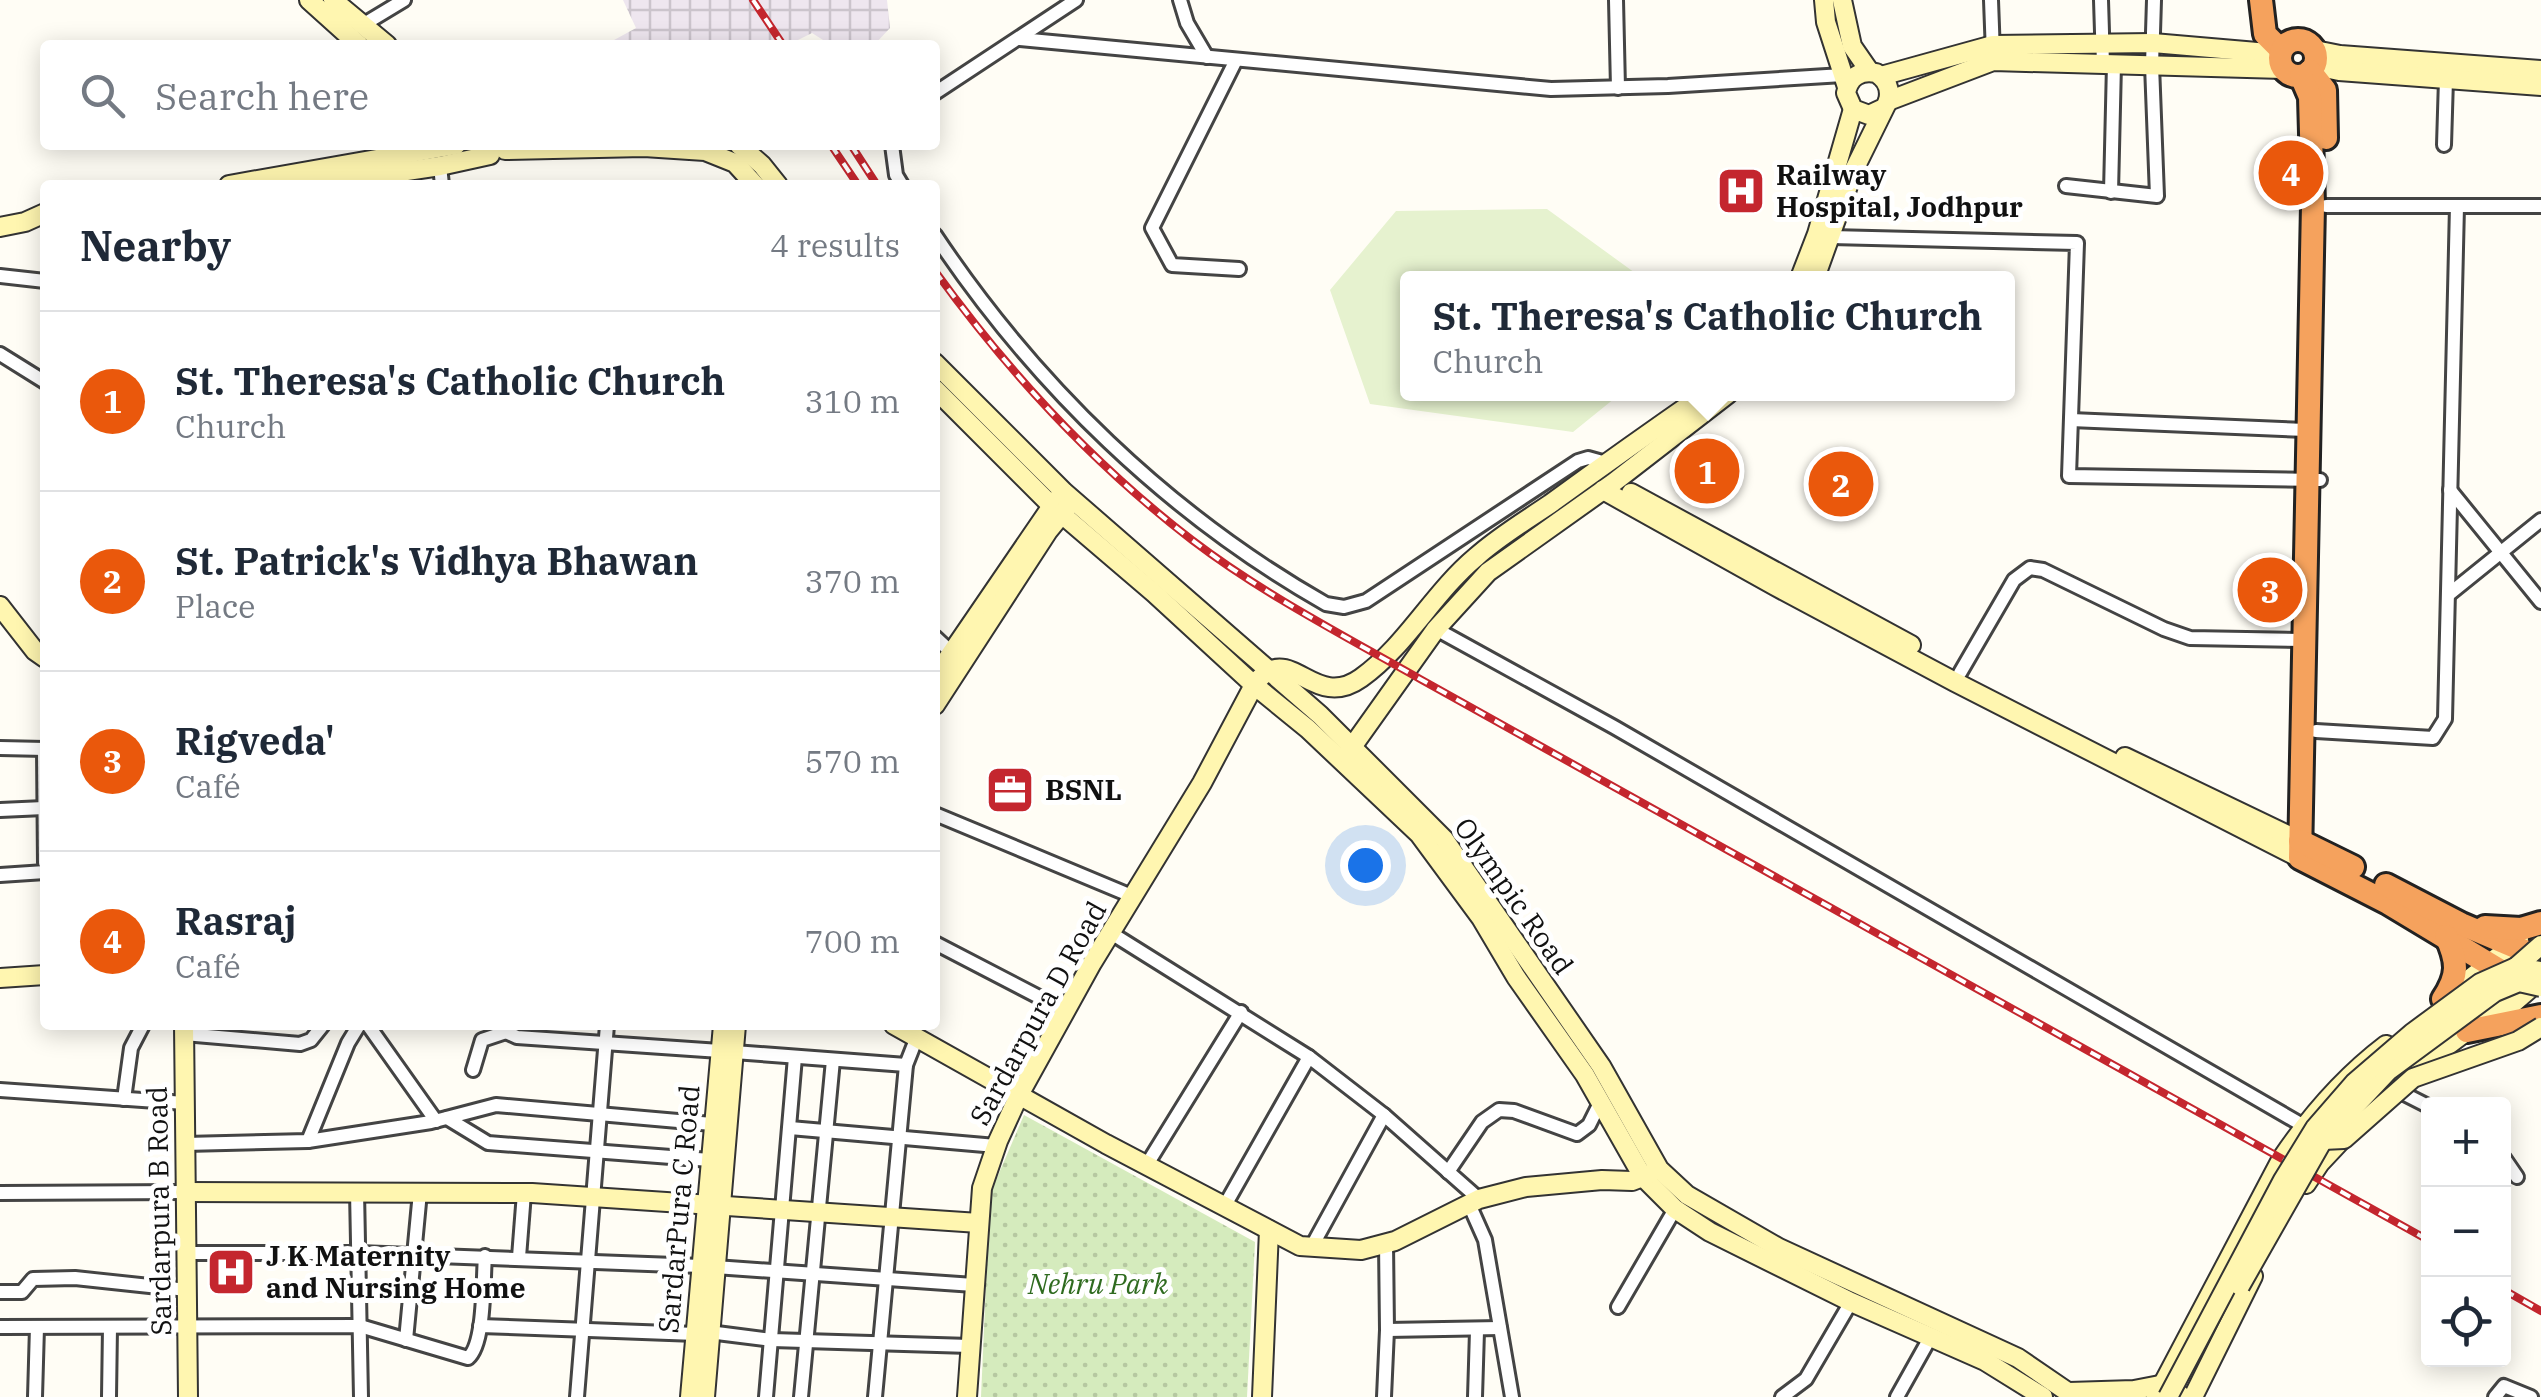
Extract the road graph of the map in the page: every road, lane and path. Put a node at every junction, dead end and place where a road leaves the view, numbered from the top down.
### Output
1 (309, 0) edge
2 (333, 0) edge
3 (404, 0) edge
4 (1180, 0) edge
5 (1616, 0) edge
6 (1824, 0) edge
7 (1842, 0) edge
8 (1992, 0) edge
9 (2101, 0) edge
10 (2154, 0) edge
11 (2261, 0) edge
12 (2272, 0) edge
13 (1070, 2) edge
14 (361, 26) junction
15 (1020, 39) junction
16 (353, 40) edge
17 (379, 40) edge
18 (2102, 43) junction
19 (2153, 43) junction
20 (1993, 53) junction
21 (1207, 57) junction
22 (1236, 60) junction
23 (2297, 60) junction
24 (2108, 64) junction
25 (2152, 65) junction
26 (2541, 70) edge
27 (1875, 74) junction
28 (2446, 79) junction
29 (1845, 81) junction
30 (2541, 86) edge
31 (1618, 88) junction
32 (940, 90) edge
33 (1886, 105) junction
34 (1853, 109) junction
35 (2444, 145) dead end
36 (428, 150) edge
37 (493, 150) edge
38 (705, 150) edge
39 (745, 150) edge
40 (893, 150) edge
41 (441, 176) edge
42 (257, 180) edge
43 (384, 180) edge
44 (750, 180) edge
45 (774, 180) edge
46 (899, 180) edge
47 (2066, 186) dead end
48 (2111, 192) junction
49 (2326, 206) junction
50 (2456, 206) junction
51 (2541, 206) edge
52 (40, 215) edge
53 (25, 222) junction
54 (40, 225) edge
55 (0, 227) edge
56 (1831, 237) junction
57 (940, 242) edge
58 (1240, 269) dead end
59 (1803, 271) edge
60 (1818, 271) edge
61 (0, 276) edge
62 (40, 280) edge
63 (0, 354) edge
64 (940, 369) edge
65 (40, 379) edge
66 (940, 393) edge
67 (1696, 401) edge
68 (1717, 401) edge
69 (2071, 420) junction
70 (2306, 430) junction
71 (1618, 462) junction
72 (2313, 480) junction
73 (1608, 486) junction
74 (2450, 490) junction
75 (1062, 503) junction
76 (2541, 520) edge
77 (2501, 552) junction
78 (2448, 596) junction
79 (2541, 602) edge
80 (0, 606) edge
81 (1436, 629) junction
82 (2305, 640) junction
83 (940, 642) edge
84 (40, 652) edge
85 (951, 652) junction
86 (940, 668) edge
87 (1960, 672) junction
88 (1259, 678) junction
89 (940, 696) edge
90 (2316, 731) junction
91 (0, 748) edge
92 (40, 748) edge
93 (1347, 753) junction
94 (40, 808) edge
95 (0, 810) edge
96 (940, 816) edge
97 (1424, 828) junction
98 (2308, 853) junction
99 (40, 872) edge
100 (0, 875) edge
101 (1134, 897) junction
102 (2541, 923) edge
103 (2451, 929) junction
104 (1111, 933) junction
105 (2541, 945) edge
106 (940, 946) edge
107 (2483, 951) junction
108 (2514, 956) junction
109 (2541, 958) edge
110 (40, 975) edge
111 (0, 978) edge
112 (2539, 984) edge
113 (2444, 999) junction
114 (1066, 1012) junction
115 (1241, 1012) junction
116 (2541, 1016) edge
117 (2541, 1027) edge
118 (140, 1030) edge
119 (184, 1030) edge
120 (319, 1030) edge
121 (357, 1030) edge
122 (372, 1030) edge
123 (504, 1030) edge
124 (507, 1030) edge
125 (607, 1030) edge
126 (724, 1030) edge
127 (734, 1030) edge
128 (904, 1030) edge
129 (2467, 1031) junction
130 (916, 1036) junction
131 (606, 1045) junction
132 (727, 1052) junction
133 (795, 1057) junction
134 (1309, 1057) junction
135 (833, 1060) junction
136 (906, 1065) junction
137 (2356, 1068) junction
138 (473, 1070) dead end
139 (2389, 1088) junction
140 (0, 1090) edge
141 (1019, 1094) junction
142 (124, 1099) junction
143 (185, 1103) junction
144 (2421, 1103) edge
145 (1599, 1105) junction
146 (1384, 1114) junction
147 (600, 1116) junction
148 (442, 1120) junction
149 (712, 1124) junction
150 (2304, 1126) junction
151 (790, 1128) junction
152 (827, 1131) junction
153 (900, 1137) junction
154 (2324, 1140) junction
155 (308, 1141) junction
156 (185, 1144) junction
157 (996, 1146) junction
158 (598, 1150) junction
159 (710, 1160) junction
160 (1146, 1166) junction
161 (2511, 1169) edge
162 (1448, 1172) junction
163 (1651, 1173) junction
164 (2517, 1178) dead end
165 (358, 1191) junction
166 (185, 1192) junction
167 (420, 1192) junction
168 (0, 1193) edge
169 (524, 1194) junction
170 (594, 1197) junction
171 (1474, 1201) junction
172 (714, 1204) junction
173 (1224, 1207) junction
174 (783, 1209) junction
175 (1675, 1209) junction
176 (820, 1211) junction
177 (894, 1216) junction
178 (979, 1223) junction
179 (1269, 1230) junction
180 (1386, 1243) junction
181 (1311, 1248) junction
182 (186, 1252) junction
183 (359, 1253) junction
184 (415, 1255) junction
185 (484, 1256) junction
186 (519, 1257) junction
187 (589, 1259) junction
188 (708, 1266) junction
189 (778, 1272) junction
190 (814, 1274) junction
191 (887, 1278) junction
192 (974, 1285) junction
193 (187, 1290) junction
194 (0, 1292) edge
195 (1851, 1302) junction
196 (1618, 1307) dead end
197 (110, 1326) junction
198 (188, 1326) junction
199 (360, 1326) junction
200 (480, 1326) junction
201 (0, 1327) edge
202 (37, 1327) junction
203 (1500, 1328) junction
204 (583, 1330) junction
205 (1388, 1330) junction
206 (1477, 1330) junction
207 (702, 1333) junction
208 (1930, 1338) junction
209 (406, 1340) junction
210 (772, 1340) junction
211 (806, 1340) junction
212 (881, 1342) junction
213 (970, 1346) junction
214 (2163, 1393) edge
215 (2072, 1394) edge
216 (35, 1397) edge
217 (109, 1397) edge
218 (188, 1397) edge
219 (361, 1397) edge
220 (577, 1397) edge
221 (690, 1397) edge
222 (705, 1397) edge
223 (766, 1397) edge
224 (801, 1397) edge
225 (874, 1397) edge
226 (967, 1397) edge
227 (1262, 1397) edge
228 (1384, 1397) edge
229 (1474, 1397) edge
230 (1512, 1397) edge
231 (1782, 1397) edge
232 (1897, 1397) edge
233 (2044, 1397) edge
234 (2182, 1397) edge
235 (2193, 1397) edge
236 (2495, 1397) edge
237 (2531, 1397) edge

1 - 16 street
2 - 14 street
3 - 14 street
4 - 21 street
5 - 31 street
6 - 29 street
7 - 27 street
8 - 20 street
9 - 18 street
10 - 19 street
11 - 23 highway
12 - 23 highway
13 - 15 street
14 - 17 street
15 - 21 street
15 - 32 street
18 - 19 street
18 - 20 street
18 - 24 street
19 - 23 street
19 - 25 street
20 - 24 street
20 - 27 street
20 - 33 street
21 - 22 street
22 - 31 street
22 - 58 street
23 - 25 street
23 - 26 street
23 - 28 street
23 - 49 highway
23 - 70 highway
24 - 25 street
24 - 48 street
25 - 48 street
27 - 29 street
27 - 33 street
28 - 30 street
28 - 35 street
29 - 31 street
29 - 34 street
33 - 34 street
33 - 56 street
34 - 59 street
36 - 42 street
37 - 41 street
38 - 44 street
39 - 45 street
40 - 46 street
41 - 43 street
47 - 48 street
49 - 50 street
49 - 72 highway
50 - 51 street
50 - 74 street
52 - 53 street
53 - 54 street
53 - 55 street
56 - 60 street
56 - 69 street
57 - 71 street
61 - 62 street
63 - 65 street
64 - 75 street, Olympic Road
66 - 75 street, Olympic Road
67 - 71 street
68 - 71 street
69 - 70 street
69 - 72 street
70 - 72 highway
71 - 73 street
71 - 88 street
72 - 82 highway
72 - 90 highway
73 - 81 street
73 - 87 street
73 - 98 street
74 - 77 street
74 - 78 street
75 - 85 street
75 - 88 street, Olympic Road
75 - 89 street
76 - 77 street
77 - 78 street
77 - 79 street
78 - 90 street
80 - 84 street
81 - 93 street
81 - 150 street
82 - 87 street
82 - 98 highway
83 - 85 street
85 - 86 street
87 - 98 street
88 - 93 street, Olympic Road
88 - 101 street, Sardarpura D Road
90 - 98 highway
91 - 92 street
93 - 97 street, Olympic Road
94 - 95 street
96 - 101 street
97 - 145 street, Olympic Road
97 - 163 street, Olympic Road
98 - 103 highway
99 - 100 street
101 - 104 street, Sardarpura D Road
102 - 103 highway
102 - 108 street
103 - 107 highway
103 - 113 highway
104 - 114 street, Sardarpura D Road
104 - 115 street
105 - 108 street, bridge
106 - 114 street
107 - 108 highway
107 - 112 highway
107 - 113 street
108 - 109 highway
108 - 112 street, bridge
108 - 214 street, bridge
110 - 111 street
112 - 129 street
112 - 154 street, bridge
113 - 129 street
113 - 137 street
114 - 141 street, Sardarpura D Road
115 - 134 street
115 - 160 street
116 - 129 highway
117 - 154 street, bridge
118 - 142 street
119 - 120 street
119 - 143 street, Sardarpura B Road
121 - 155 street
122 - 148 street
123 - 138 street
124 - 131 street
125 - 131 street
126 - 132 street, SardarPura C Road
127 - 132 street, SardarPura C Road
128 - 130 street
129 - 139 street
130 - 136 street
130 - 141 street
131 - 132 street
131 - 147 street
132 - 133 street
132 - 149 street, SardarPura C Road
132 - 172 street, SardarPura C Road
133 - 135 street
133 - 151 street
134 - 146 street
134 - 173 street
135 - 136 street
135 - 152 street
136 - 153 street
137 - 139 street
137 - 150 street
139 - 144 street
139 - 235 street
140 - 142 street
141 - 157 street, Sardarpura D Road
141 - 160 street
142 - 143 street
143 - 156 street, Sardarpura B Road
145 - 162 street
145 - 163 street, Olympic Road
146 - 162 street
146 - 181 street
147 - 148 street
147 - 149 street
147 - 158 street
148 - 155 street
148 - 158 street
149 - 159 street, SardarPura C Road
150 - 214 street
151 - 152 street
151 - 174 street
152 - 153 street
152 - 176 street
153 - 157 street
153 - 177 street
154 - 234 street, bridge
155 - 156 street
156 - 166 street, Sardarpura B Road
157 - 178 street, Sardarpura D Road
158 - 159 street
158 - 170 street
159 - 172 street, SardarPura C Road
160 - 173 street
161 - 164 street
162 - 171 street
163 - 171 street
163 - 175 street, Olympic Road
163 - 215 street, Olympic Road
165 - 166 street
165 - 167 street
165 - 183 street
166 - 168 street
166 - 182 street, Sardarpura B Road
167 - 169 street
167 - 184 street
169 - 170 street
169 - 186 street
170 - 172 street
170 - 187 street
171 - 180 street
171 - 203 street
172 - 174 street
172 - 188 street, SardarPura C Road
173 - 179 street
174 - 176 street
174 - 189 street
175 - 195 street, Olympic Road
175 - 196 street
176 - 177 street
176 - 190 street
177 - 178 street
177 - 191 street
178 - 192 street, Sardarpura D Road
179 - 181 street
179 - 227 street
180 - 181 street
180 - 205 street
182 - 183 street
182 - 193 street, Sardarpura B Road
183 - 184 street
183 - 199 street
184 - 185 street
184 - 209 street
185 - 186 street
185 - 200 street
186 - 187 street
187 - 188 street
187 - 204 street
188 - 189 street
188 - 207 street, SardarPura C Road
189 - 190 street
189 - 210 street
190 - 191 street
190 - 211 street
191 - 192 street
191 - 212 street
192 - 213 street, Sardarpura D Road
193 - 194 street
193 - 198 street, Sardarpura B Road
195 - 208 street, Olympic Road
195 - 231 street
197 - 198 street
197 - 202 street
197 - 217 street
198 - 199 street
198 - 218 street, Sardarpura B Road
199 - 209 street
199 - 219 street
200 - 204 street
200 - 209 street
201 - 202 street
202 - 216 street
203 - 206 street
203 - 230 street
204 - 207 street
204 - 220 street
205 - 206 street
205 - 228 street
206 - 229 street
207 - 210 street
207 - 221 street, SardarPura C Road
207 - 222 street, SardarPura C Road
208 - 232 street
208 - 233 street, Olympic Road
210 - 211 street
210 - 223 street
211 - 212 street
211 - 224 street
212 - 213 street
212 - 225 street
213 - 226 street, Sardarpura D Road
214 - 215 street
214 - 234 street
236 - 237 street

